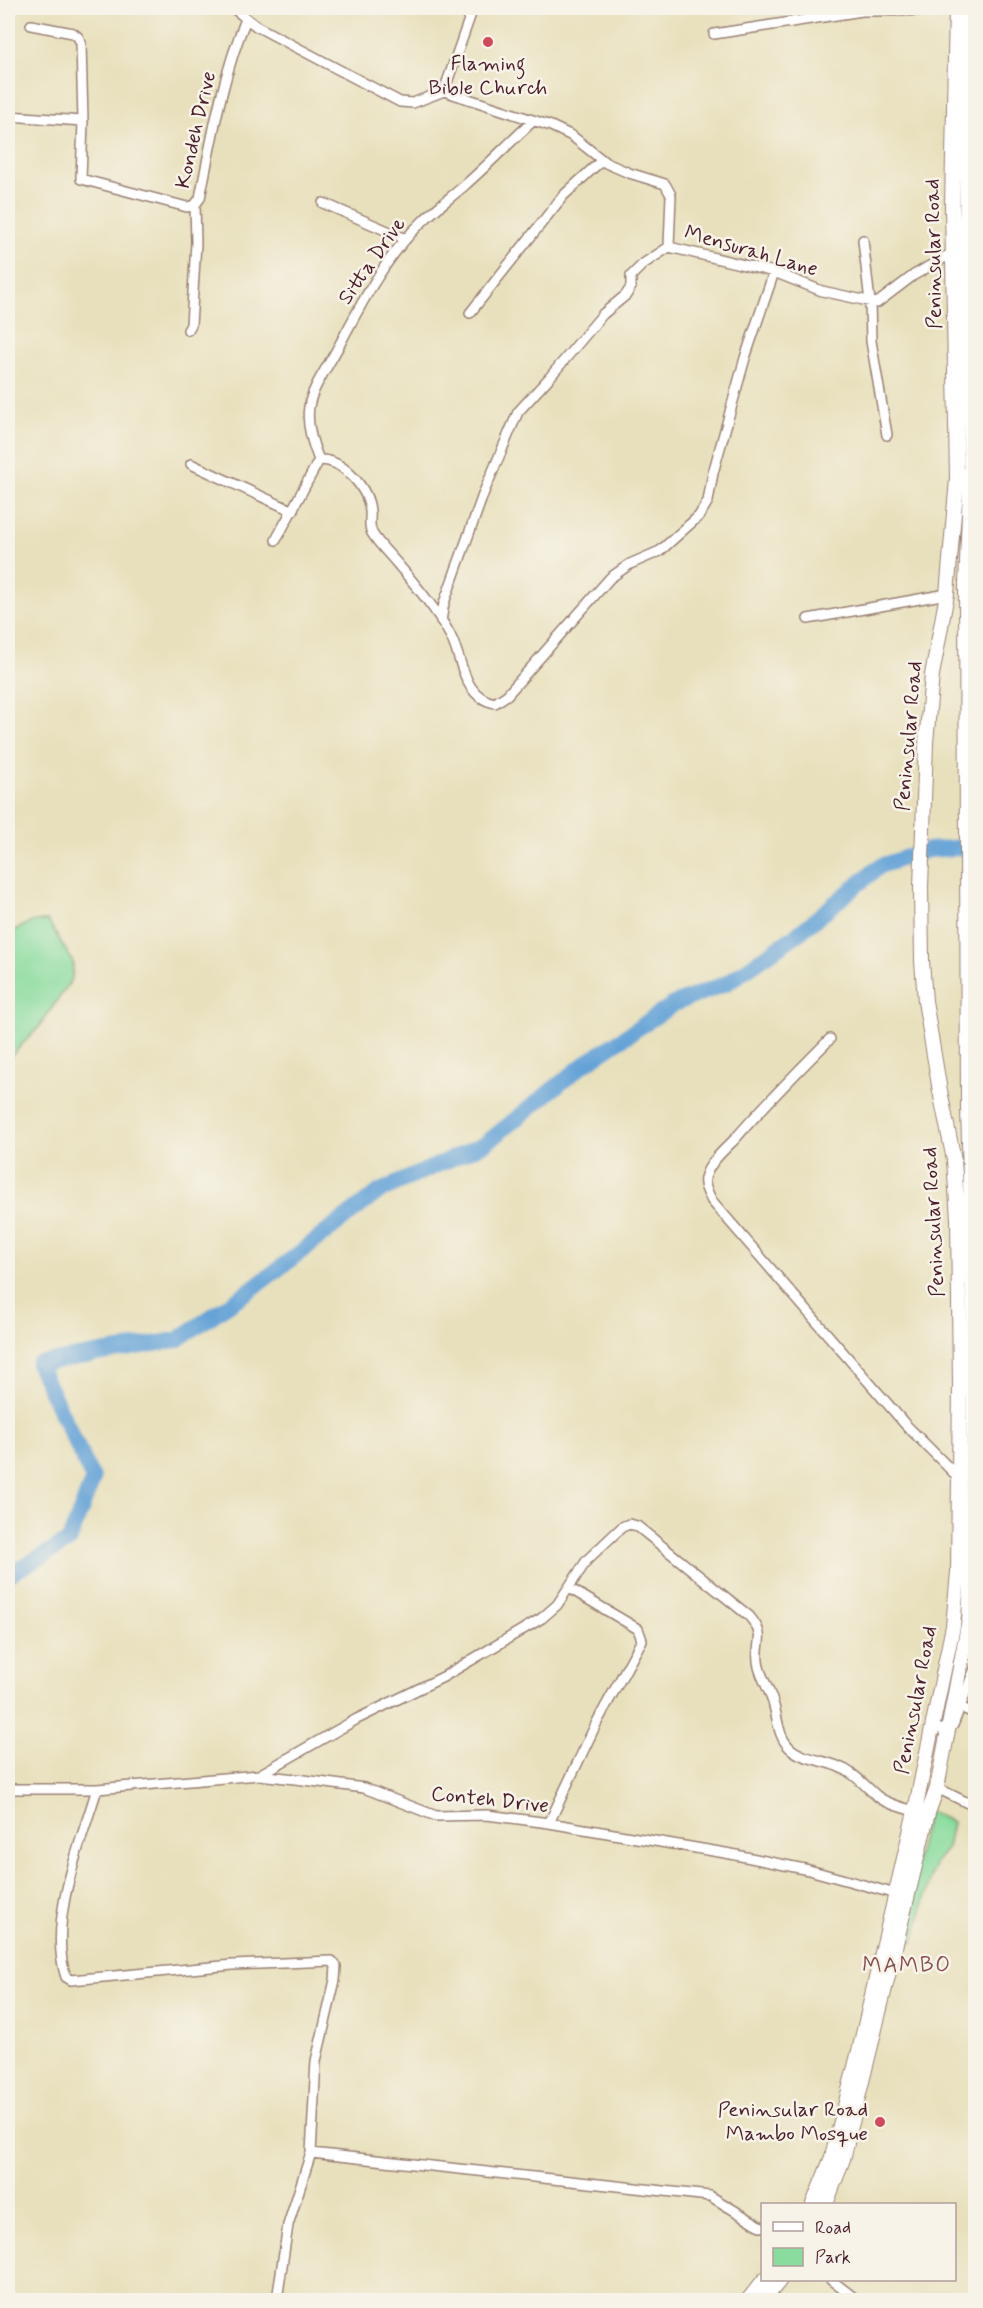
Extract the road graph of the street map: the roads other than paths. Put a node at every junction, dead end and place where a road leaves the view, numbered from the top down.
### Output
1 (234, 8) edge
2 (473, 8) edge
3 (960, 8) edge
4 (246, 19) junction
5 (31, 26) dead end
6 (972, 31) edge
7 (714, 34) dead end
8 (444, 91) junction
9 (8, 116) edge
10 (83, 121) junction
11 (533, 121) junction
12 (602, 160) junction
13 (323, 203) dead end
14 (195, 204) junction
15 (406, 239) junction
16 (863, 240) dead end
17 (669, 247) junction
18 (954, 252) junction
19 (774, 272) junction
20 (870, 302) junction
21 (470, 312) dead end
22 (188, 330) dead end
23 (887, 435) dead end
24 (319, 460) junction
25 (191, 464) dead end
26 (293, 511) junction
27 (276, 540) dead end
28 (947, 594) junction
29 (808, 619) dead end
30 (441, 621) junction
31 (830, 1039) dead end
32 (959, 1478) junction
33 (569, 1588) junction
34 (975, 1666) edge
35 (960, 1707) junction
36 (975, 1714) edge
37 (932, 1728) junction
38 (947, 1730) junction
39 (259, 1775) junction
40 (936, 1788) junction
41 (8, 1789) edge
42 (97, 1789) junction
43 (975, 1807) edge
44 (915, 1811) junction
45 (549, 1823) junction
46 (896, 1894) junction
47 (866, 2047) junction
48 (311, 2153) junction
49 (814, 2203) edge
50 (827, 2203) edge
51 (761, 2226) edge
52 (763, 2281) edge
53 (779, 2281) edge
54 (832, 2281) edge
55 (277, 2301) edge
56 (748, 2301) edge
57 (764, 2301) edge
58 (857, 2301) edge

1 - 4 street
2 - 8 street
3 - 6 main road, Peninsular Road
3 - 7 street
3 - 18 main road, Peninsular Road
4 - 8 street
4 - 14 street, Kondeh Drive
5 - 10 street
6 - 38 main road, Peninsular Road
8 - 11 street, Mensurah Lane
9 - 10 street
10 - 14 street, Kondeh Drive
11 - 12 street, Mensurah Lane
11 - 15 street, Sitta Drive
12 - 17 street, Mensurah Lane
12 - 21 street
13 - 15 street
14 - 22 street
15 - 24 street, Sitta Drive
16 - 20 street
17 - 19 street, Mensurah Lane
17 - 30 street
18 - 20 street
18 - 28 main road, Peninsular Road
19 - 20 street, Mensurah Lane
19 - 30 street
20 - 23 street
24 - 26 street
24 - 30 street
25 - 26 street
26 - 27 street
28 - 29 street
28 - 32 main road, Peninsular Road
31 - 32 street
32 - 37 main road, Peninsular Road
33 - 39 street
33 - 44 street
33 - 45 street
34 - 35 street
35 - 36 street
35 - 38 street
37 - 38 street
37 - 44 main road, Peninsular Road
38 - 40 main road, Peninsular Road
39 - 42 street, Conteh Drive
39 - 45 street, Conteh Drive
40 - 43 street
40 - 47 main road, Peninsular Road
41 - 42 street, Conteh Drive
42 - 48 street
44 - 46 main road, Peninsular Road
45 - 46 street, Conteh Drive
46 - 47 main road, Peninsular Road
47 - 49 main road, Peninsular Road
47 - 50 main road, Peninsular Road
48 - 51 street
48 - 55 street
52 - 56 main road
53 - 57 main road
54 - 58 street

